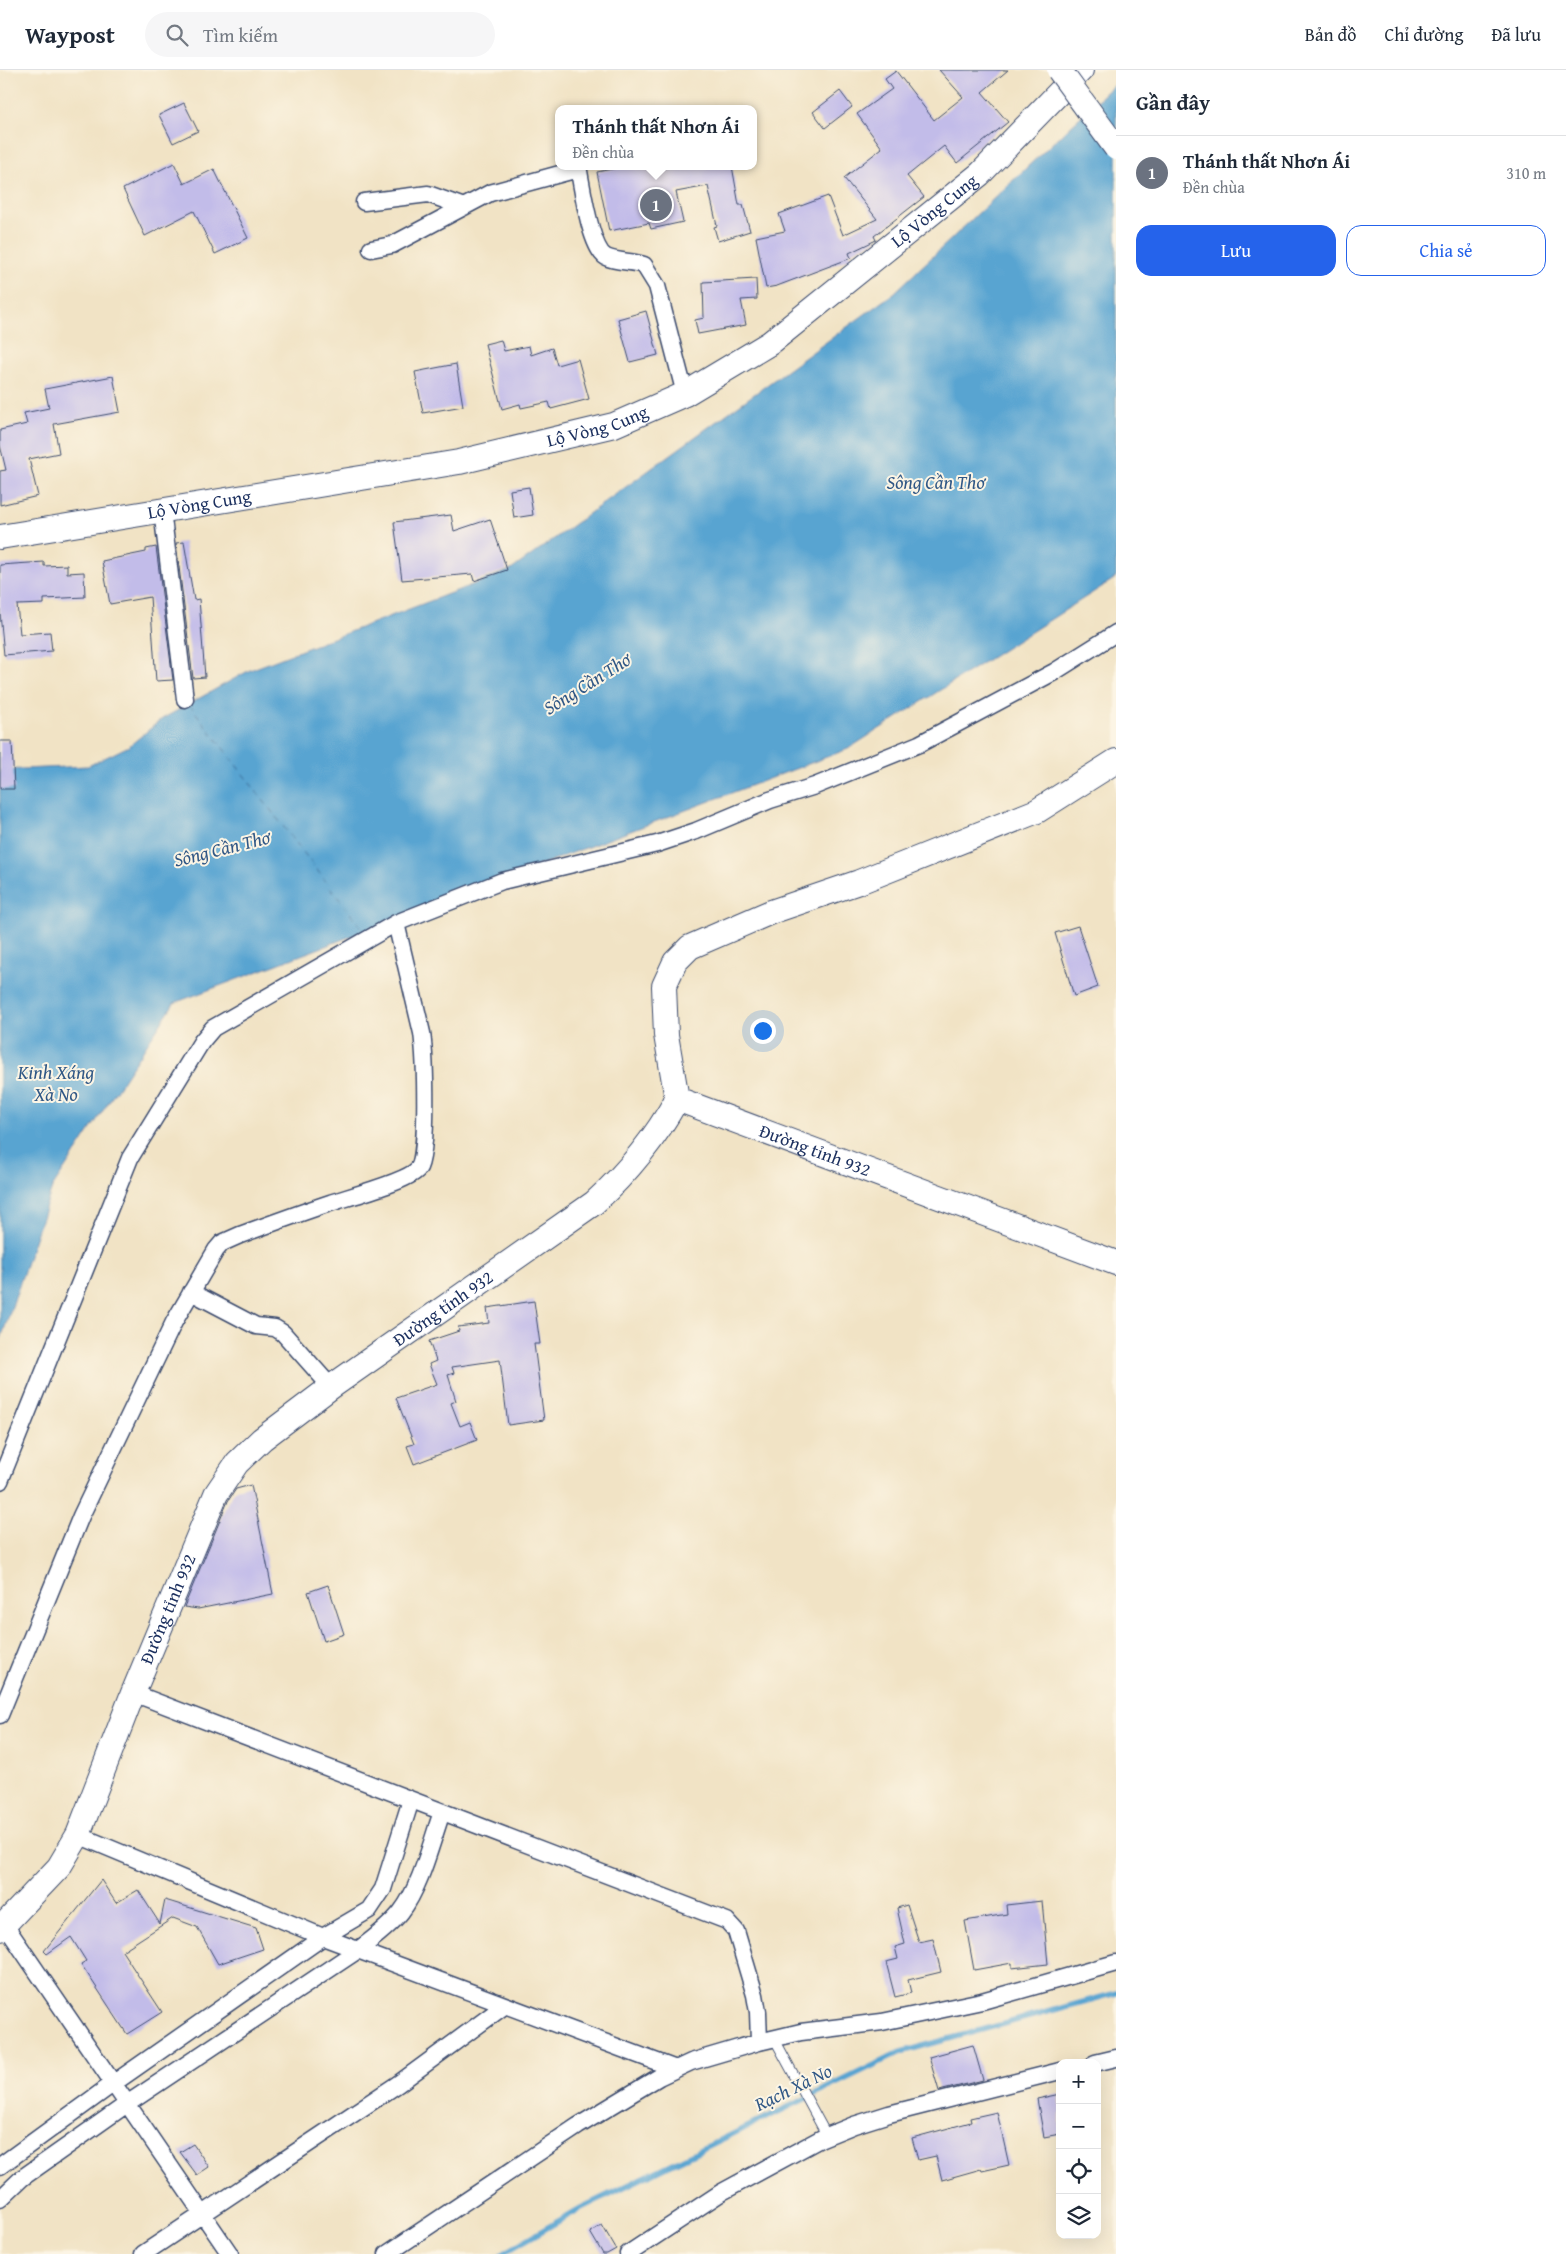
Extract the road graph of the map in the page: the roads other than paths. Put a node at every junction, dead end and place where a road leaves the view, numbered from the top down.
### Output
1 (1059, 70) edge
2 (1081, 70) edge
3 (1116, 148) edge
4 (571, 170) edge
5 (578, 170) edge
6 (364, 202) dead end
7 (464, 207) junction
8 (371, 249) dead end
9 (685, 394) junction
10 (162, 510) junction
11 (0, 537) edge
12 (1116, 633) edge
13 (186, 699) dead end
14 (1116, 761) edge
15 (396, 923) junction
16 (677, 1099) junction
17 (1116, 1263) edge
18 (191, 1292) junction
19 (331, 1388) junction
20 (0, 1481) edge
21 (134, 1693) junction
22 (0, 1715) edge
23 (411, 1800) junction
24 (442, 1812) junction
25 (78, 1835) junction
26 (2, 1927) edge
27 (323, 1937) junction
28 (358, 1950) junction
29 (1116, 1963) edge
30 (504, 2006) junction
31 (766, 2040) junction
32 (1116, 2058) edge
33 (1101, 2062) edge
34 (676, 2069) junction
35 (1056, 2072) edge
36 (114, 2084) junction
37 (127, 2104) junction
38 (824, 2131) junction
39 (0, 2166) edge
40 (0, 2199) edge
41 (203, 2214) junction
42 (143, 2254) edge
43 (230, 2254) edge
44 (388, 2254) edge
45 (628, 2254) edge

1 - 3 main road, bridge
2 - 9 main road, Lộ Vòng Cung
4 - 7 street
5 - 9 street
6 - 7 street
7 - 8 street
9 - 10 main road, Lộ Vòng Cung
10 - 11 main road, Lộ Vòng Cung
10 - 13 street
12 - 15 street
14 - 16 main road
15 - 18 street
15 - 20 street
16 - 17 main road, Đường tỉnh 932
16 - 19 main road, Đường tỉnh 932
18 - 19 street
18 - 22 street
19 - 21 main road, Đường tỉnh 932
21 - 23 street
21 - 25 main road, Đường tỉnh 932
23 - 24 street
23 - 27 street
24 - 28 street
24 - 31 street
25 - 26 main road, Đường tỉnh 932
25 - 27 street
26 - 36 street
27 - 28 street
27 - 36 street
28 - 30 street
28 - 37 street
29 - 31 street
30 - 34 street
30 - 41 street
31 - 34 street
31 - 38 lane
32 - 33 street
34 - 44 street
35 - 38 street
36 - 37 street
36 - 39 street
37 - 40 street
37 - 41 street
38 - 45 street
41 - 42 street
41 - 43 street

